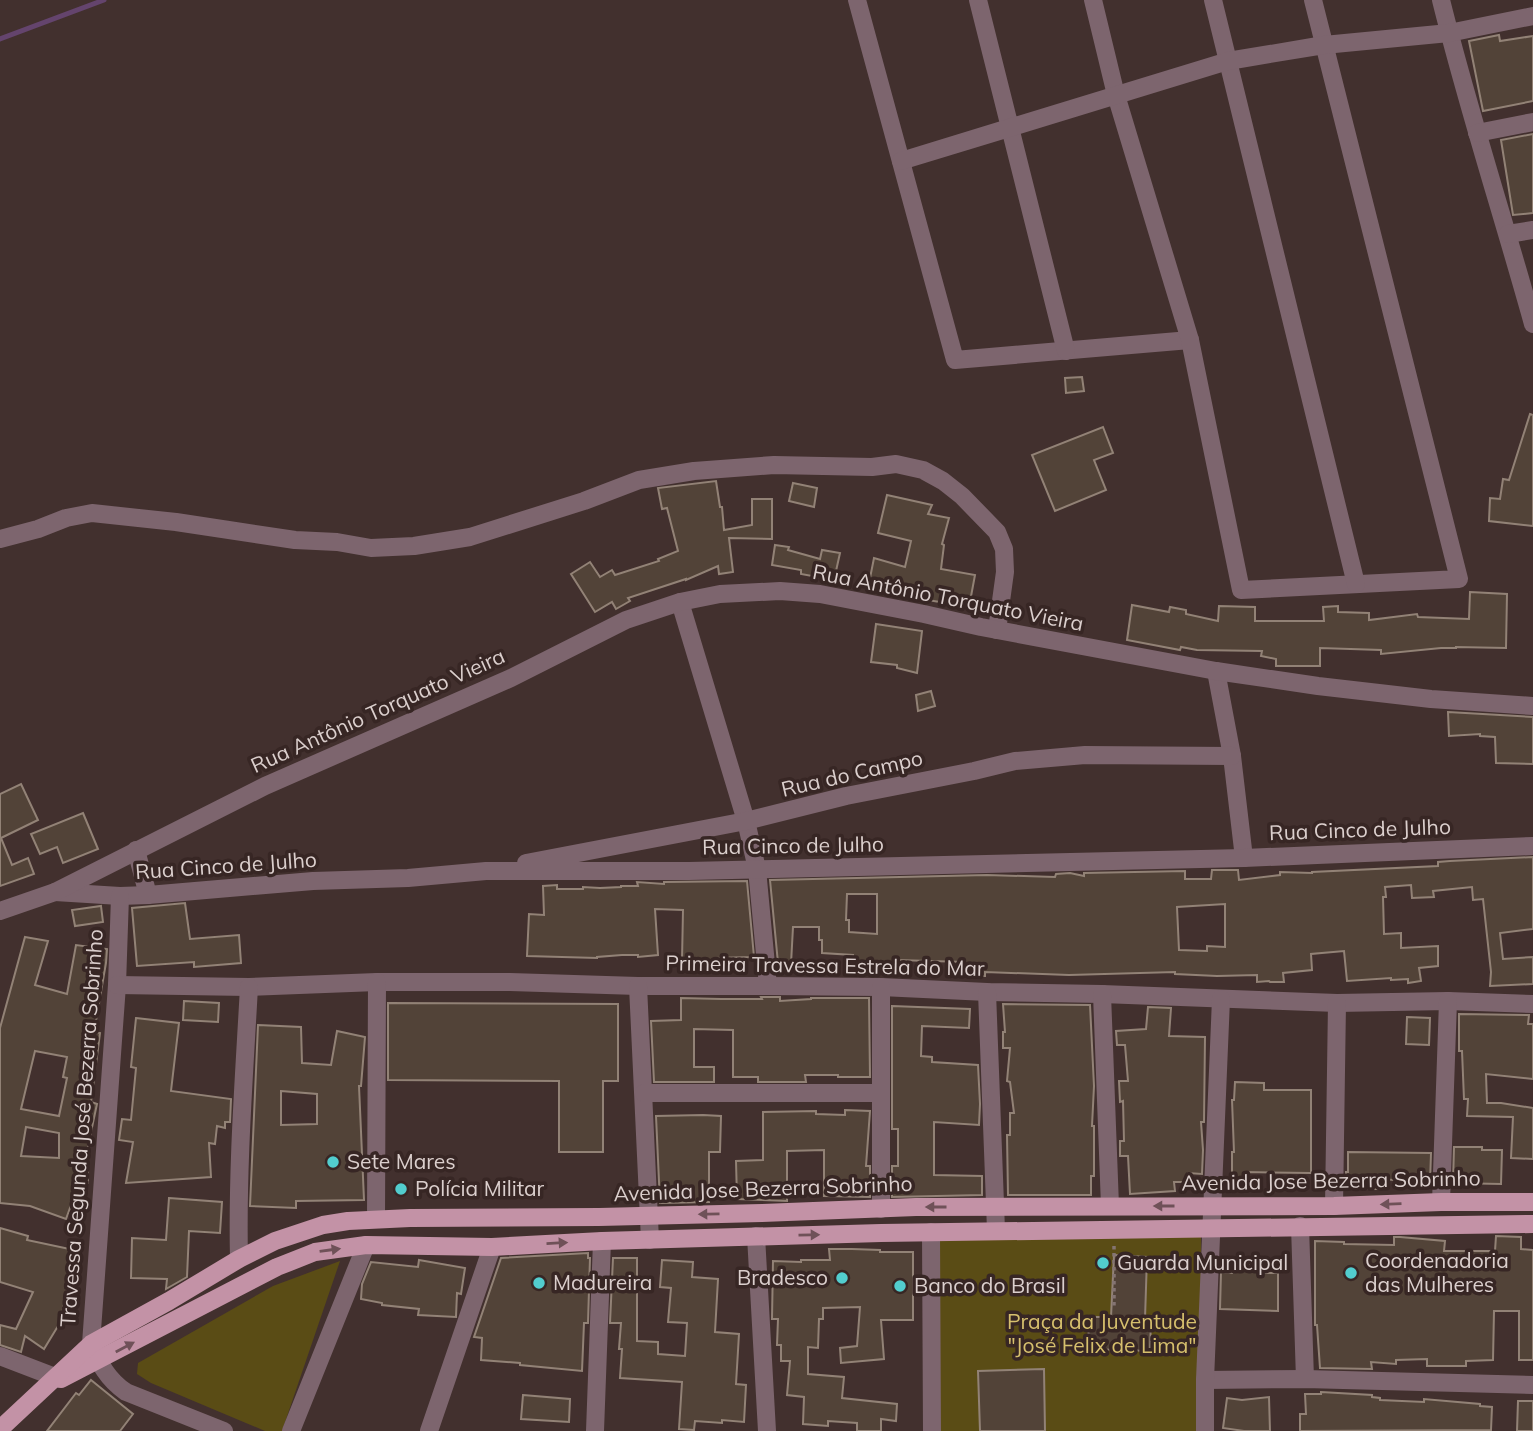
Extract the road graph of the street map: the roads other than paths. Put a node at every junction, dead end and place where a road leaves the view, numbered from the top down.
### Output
1 (858, 0) edge
2 (978, 0) edge
3 (1093, 0) edge
4 (1213, 0) edge
5 (1313, 0) edge
6 (1441, 0) edge
7 (1533, 16) edge
8 (1449, 33) junction
9 (1324, 44) junction
10 (1228, 61) junction
11 (1116, 95) junction
12 (1533, 122) edge
13 (1010, 127) junction
14 (1477, 132) junction
15 (901, 161) junction
16 (1533, 230) edge
17 (1508, 234) junction
18 (1533, 324) edge
19 (1190, 340) junction
20 (1066, 351) junction
21 (0, 540) edge
22 (1356, 584) junction
23 (680, 602) junction
24 (997, 630) junction
25 (1216, 671) junction
26 (1533, 706) edge
27 (1232, 756) junction
28 (746, 821) junction
29 (1533, 846) edge
30 (136, 850) junction
31 (1244, 858) junction
32 (757, 869) junction
33 (486, 871) junction
34 (55, 892) junction
35 (148, 895) junction
36 (120, 896) junction
37 (0, 913) edge
38 (377, 982) junction
39 (117, 985) junction
40 (638, 986) junction
41 (768, 986) junction
42 (249, 987) junction
43 (881, 987) junction
44 (987, 992) junction
45 (1102, 993) junction
46 (1221, 999) junction
47 (1448, 1002) junction
48 (1337, 1003) junction
49 (1533, 1004) edge
50 (643, 1093) junction
51 (880, 1093) junction
52 (1441, 1202) junction
53 (1533, 1202) edge
54 (1111, 1206) junction
55 (1213, 1206) junction
56 (1334, 1206) junction
57 (995, 1207) junction
58 (881, 1209) junction
59 (648, 1215) junction
60 (376, 1218) junction
61 (1533, 1224) edge
62 (1300, 1226) junction
63 (1212, 1228) junction
64 (996, 1230) junction
65 (930, 1232) junction
66 (756, 1236) junction
67 (650, 1240) junction
68 (602, 1241) junction
69 (366, 1245) junction
70 (492, 1247) junction
71 (239, 1259) junction
72 (91, 1343) junction
73 (0, 1356) edge
74 (99, 1360) junction
75 (1305, 1379) junction
76 (1205, 1380) junction
77 (53, 1381) junction
78 (1533, 1385) edge
79 (0, 1429) edge
80 (224, 1431) edge
81 (291, 1431) edge
82 (429, 1431) edge
83 (595, 1431) edge
84 (767, 1431) edge
85 (932, 1431) edge
86 (1205, 1431) edge

1 - 15 street
2 - 13 street
3 - 11 street
4 - 10 street
5 - 9 street
6 - 8 street
7 - 8 street
8 - 9 street
8 - 14 street
9 - 10 street
9 - 22 street
10 - 11 street
10 - 22 street
11 - 13 street
11 - 19 street
12 - 14 street
13 - 15 street
13 - 20 street
14 - 17 street
15 - 20 street
16 - 17 street
17 - 18 street
19 - 20 street
19 - 22 street
21 - 24 street
23 - 24 street, Rua Antônio Torquato Vieira
23 - 28 street
23 - 30 street, Rua Antônio Torquato Vieira
24 - 25 street, Rua Antônio Torquato Vieira
25 - 26 street, Rua Antônio Torquato Vieira
25 - 27 street
27 - 28 street, Rua do Campo
27 - 31 street
28 - 32 street
28 - 33 street, Rua do Campo
29 - 31 street, Rua Cinco de Julho
30 - 34 street, Rua Antônio Torquato Vieira
30 - 35 street
31 - 32 street, Rua Cinco de Julho
32 - 33 street, Rua Cinco de Julho
32 - 41 street
33 - 35 street, Rua Cinco de Julho
34 - 36 street, Rua Cinco de Julho
34 - 37 street, Rua Antônio Torquato Vieira
35 - 36 street, Rua Cinco de Julho
36 - 39 street, Travessa Segunda José Bezerra Sobrinho
38 - 40 street, Primeira Travessa Estrela do Mar
38 - 42 street, Primeira Travessa Estrela do Mar
38 - 60 street
39 - 42 street, Primeira Travessa Estrela do Mar
39 - 72 street, Travessa Segunda José Bezerra Sobrinho
40 - 41 street, Primeira Travessa Estrela do Mar
40 - 50 street
41 - 43 street, Primeira Travessa Estrela do Mar
42 - 71 street
43 - 44 street, Primeira Travessa Estrela do Mar
43 - 51 street
44 - 45 street, Primeira Travessa Estrela do Mar
44 - 57 street
45 - 46 street, Primeira Travessa Estrela do Mar
45 - 54 street
46 - 48 street, Primeira Travessa Estrela do Mar
46 - 55 street
47 - 48 street, Primeira Travessa Estrela do Mar
47 - 49 street, Primeira Travessa Estrela do Mar
47 - 52 street
48 - 56 street
50 - 51 street
50 - 59 street
51 - 58 street
52 - 53 main road, Avenida Jose Bezerra Sobrinho
52 -> 56 main road, Avenida Jose Bezerra Sobrinho
55 -> 54 main road, Avenida Jose Bezerra Sobrinho
54 - 57 main road, Avenida Jose Bezerra Sobrinho
55 - 56 main road, Avenida Jose Bezerra Sobrinho
55 - 63 street
57 -> 58 main road, Avenida Jose Bezerra Sobrinho
57 - 64 street
58 -> 59 main road, Avenida Jose Bezerra Sobrinho
59 - 60 main road, Avenida Jose Bezerra Sobrinho
59 - 67 street
60 - 69 main road
60 - 71 main road, Avenida Jose Bezerra Sobrinho
61 - 62 main road, Avenida Jose Bezerra Sobrinho
62 - 63 main road, Avenida Jose Bezerra Sobrinho
62 - 75 street
63 - 64 main road, Avenida Jose Bezerra Sobrinho
63 - 76 street
64 - 65 main road, Avenida Jose Bezerra Sobrinho
66 -> 65 main road, Avenida Jose Bezerra Sobrinho
65 - 85 street
66 - 67 main road, Avenida Jose Bezerra Sobrinho
66 - 84 street
67 - 68 main road, Avenida Jose Bezerra Sobrinho
70 -> 68 main road, Avenida Jose Bezerra Sobrinho
68 - 83 street
69 - 70 main road, Avenida Jose Bezerra Sobrinho
74 -> 69 main road, Avenida Jose Bezerra Sobrinho
69 - 81 street
70 - 82 street
71 - 72 main road, Avenida Jose Bezerra Sobrinho
72 - 74 street, Travessa Segunda José Bezerra Sobrinho
72 - 77 main road, Avenida Jose Bezerra Sobrinho
73 - 77 street
74 - 77 main road, Avenida Jose Bezerra Sobrinho
74 - 80 street, Travessa Segunda José Bezerra Sobrinho
75 - 76 street
75 - 78 street
76 - 86 street
77 - 79 main road, Avenida Jose Bezerra Sobrinho

